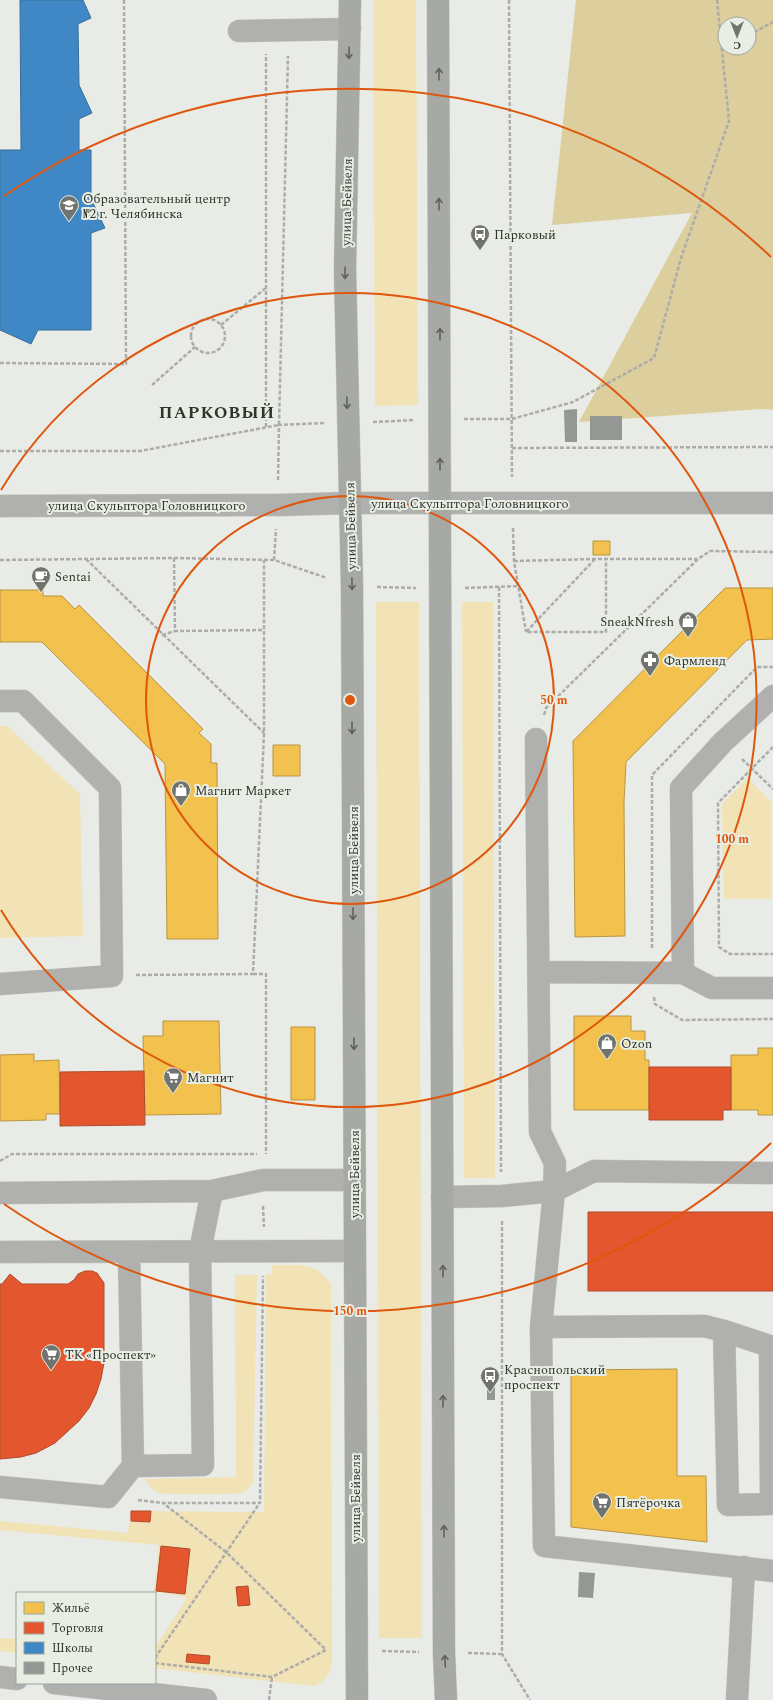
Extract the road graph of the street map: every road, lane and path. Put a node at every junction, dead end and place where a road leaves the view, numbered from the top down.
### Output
1 (124, 0) edge
2 (350, 0) edge
3 (438, 0) edge
4 (509, 0) edge
5 (717, 0) edge
6 (718, 16) edge
7 (773, 22) edge
8 (350, 29) junction
9 (266, 30) junction
10 (288, 30) junction
11 (239, 31) dead end
12 (757, 31) edge
13 (722, 56) edge
14 (267, 287) junction
15 (220, 325) junction
16 (195, 347) junction
17 (0, 363) edge
18 (152, 385) dead end
19 (440, 419) junction
20 (512, 419) junction
21 (266, 428) junction
22 (773, 447) edge
23 (511, 448) junction
24 (0, 451) edge
25 (350, 503) junction
26 (440, 503) junction
27 (512, 503) junction
28 (773, 503) edge
29 (0, 506) edge
30 (773, 552) edge
31 (174, 558) junction
32 (595, 558) junction
33 (85, 559) junction
34 (606, 559) junction
35 (698, 559) junction
36 (0, 560) edge
37 (264, 560) junction
38 (514, 561) junction
39 (518, 586) junction
40 (352, 587) junction
41 (499, 587) junction
42 (441, 588) junction
43 (264, 630) junction
44 (175, 631) junction
45 (526, 632) junction
46 (162, 635) junction
47 (773, 696) edge
48 (0, 701) edge
49 (264, 734) junction
50 (536, 739) joint
51 (723, 742) junction
52 (773, 746) edge
53 (752, 769) junction
54 (773, 790) edge
55 (773, 954) edge
56 (539, 972) junction
57 (683, 973) junction
58 (253, 974) junction
59 (112, 976) junction
60 (0, 984) edge
61 (773, 988) edge
62 (267, 1154) junction
63 (0, 1161) edge
64 (773, 1173) edge
65 (263, 1180) junction
66 (354, 1180) junction
67 (212, 1191) junction
68 (554, 1191) junction
69 (0, 1193) edge
70 (502, 1196) junction
71 (442, 1197) junction
72 (200, 1251) junction
73 (264, 1251) junction
74 (354, 1251) junction
75 (0, 1252) edge
76 (129, 1252) junction
77 (541, 1327) junction
78 (724, 1331) junction
79 (771, 1348) edge
80 (133, 1466) junction
81 (0, 1487) edge
82 (108, 1497) junction
83 (163, 1503) junction
84 (260, 1504) junction
85 (226, 1552) junction
86 (744, 1567) junction
87 (773, 1571) edge
88 (326, 1650) junction
89 (356, 1651) junction
90 (444, 1653) junction
91 (502, 1654) junction
92 (156, 1657) edge
93 (156, 1663) edge
94 (0, 1677) edge
95 (272, 1677) junction
96 (16, 1679) edge
97 (63, 1684) edge
98 (206, 1700) edge
99 (269, 1700) edge
100 (357, 1700) edge
101 (446, 1700) edge
102 (530, 1700) edge
103 (737, 1700) edge

1 - 17 path
2 - 8 main road, улица Бейвеля
19 -> 3 main road
4 - 20 path
5 - 6 path
7 - 12 path
8 - 10 street
8 -> 25 main road, улица Бейвеля
9 - 10 street
9 - 11 street
9 - 14 path
10 - 21 path
13 - 20 path
14 - 15 path
14 - 21 path
15 - 16 path
15 - 16 path
16 - 18 path
19 - 20 path
26 -> 19 main road
20 - 23 path
21 - 24 path
22 - 23 path
23 - 27 path
25 - 26 street, улица Скульптора Головницкого
25 - 29 street, улица Скульптора Головницкого
25 -> 40 main road, улица Бейвеля
26 - 27 street, улица Скульптора Головницкого
26 - 42 main road
27 - 28 street, улица Скульптора Головницкого
27 - 38 path
30 - 35 path
31 - 33 path
31 - 37 path
31 - 44 path
32 - 34 path
32 - 38 path
32 - 45 path
33 - 36 path
33 - 46 path
34 - 35 path
34 - 45 path
35 - 50 path
37 - 40 path
37 - 43 path
38 - 39 path
39 - 41 path
39 - 45 path
40 - 42 path
40 -> 66 main road, улица Бейвеля
41 - 42 path
41 - 70 path
42 - 71 main road
43 - 44 path
43 - 49 path
44 - 46 path
46 - 49 path
47 - 51 street
48 - 59 street
49 - 58 path
50 - 56 street
51 - 53 path
51 - 57 street
52 - 53 path
53 - 54 path
53 - 55 path
56 - 57 street
56 - 68 street
57 - 61 street
58 - 59 path
58 - 62 path
59 - 60 street
62 - 63 path
62 - 65 path
64 - 68 street
65 - 66 street
65 - 67 street
65 - 73 path
66 - 74 main road, улица Бейвеля
67 - 69 street
67 - 72 street
68 - 70 street
68 - 77 street
70 - 71 street
70 - 91 path
90 -> 71 main road
72 - 73 street
72 - 76 street
72 - 80 street
73 - 74 street
73 - 84 path
74 - 89 main road, улица Бейвеля
75 - 76 street
76 - 80 street
77 - 78 street
77 - 86 street
78 - 79 street
78 - 79 street
80 - 82 street
81 - 82 street
82 - 83 path
83 - 84 path
83 - 85 path
84 - 85 path
85 - 88 path
85 - 92 path
86 - 87 street
86 - 103 street
88 - 89 path
88 - 95 path
89 - 90 path
89 - 100 main road, улица Бейвеля
90 - 91 path
101 -> 90 main road
91 - 102 path
93 - 95 path
94 - 96 street
95 - 99 path
97 - 98 street

